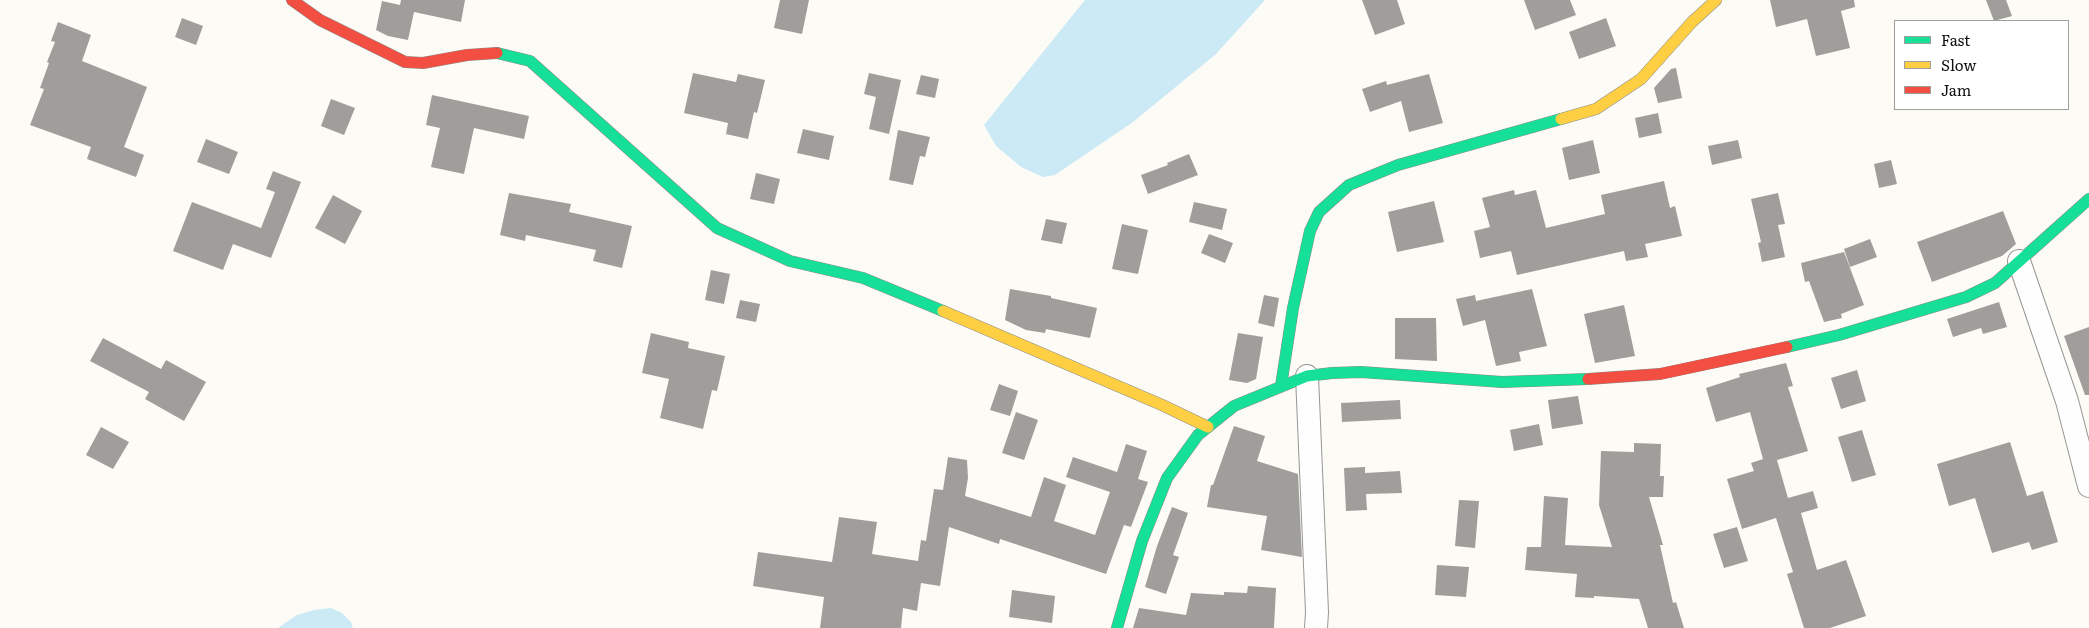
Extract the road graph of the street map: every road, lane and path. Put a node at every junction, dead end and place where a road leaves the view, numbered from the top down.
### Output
1 (292, 0) edge
2 (1716, 0) edge
3 (2089, 199) edge
4 (2019, 261) junction
5 (1307, 376) junction
6 (1281, 386) junction
7 (1208, 427) junction
8 (2089, 486) edge
9 (1117, 628) edge
10 (1316, 628) edge

1 - 7 street
2 - 6 street
3 - 4 street
4 - 5 street
4 - 8 street
5 - 6 street
5 - 10 street
6 - 7 street
7 - 9 street

